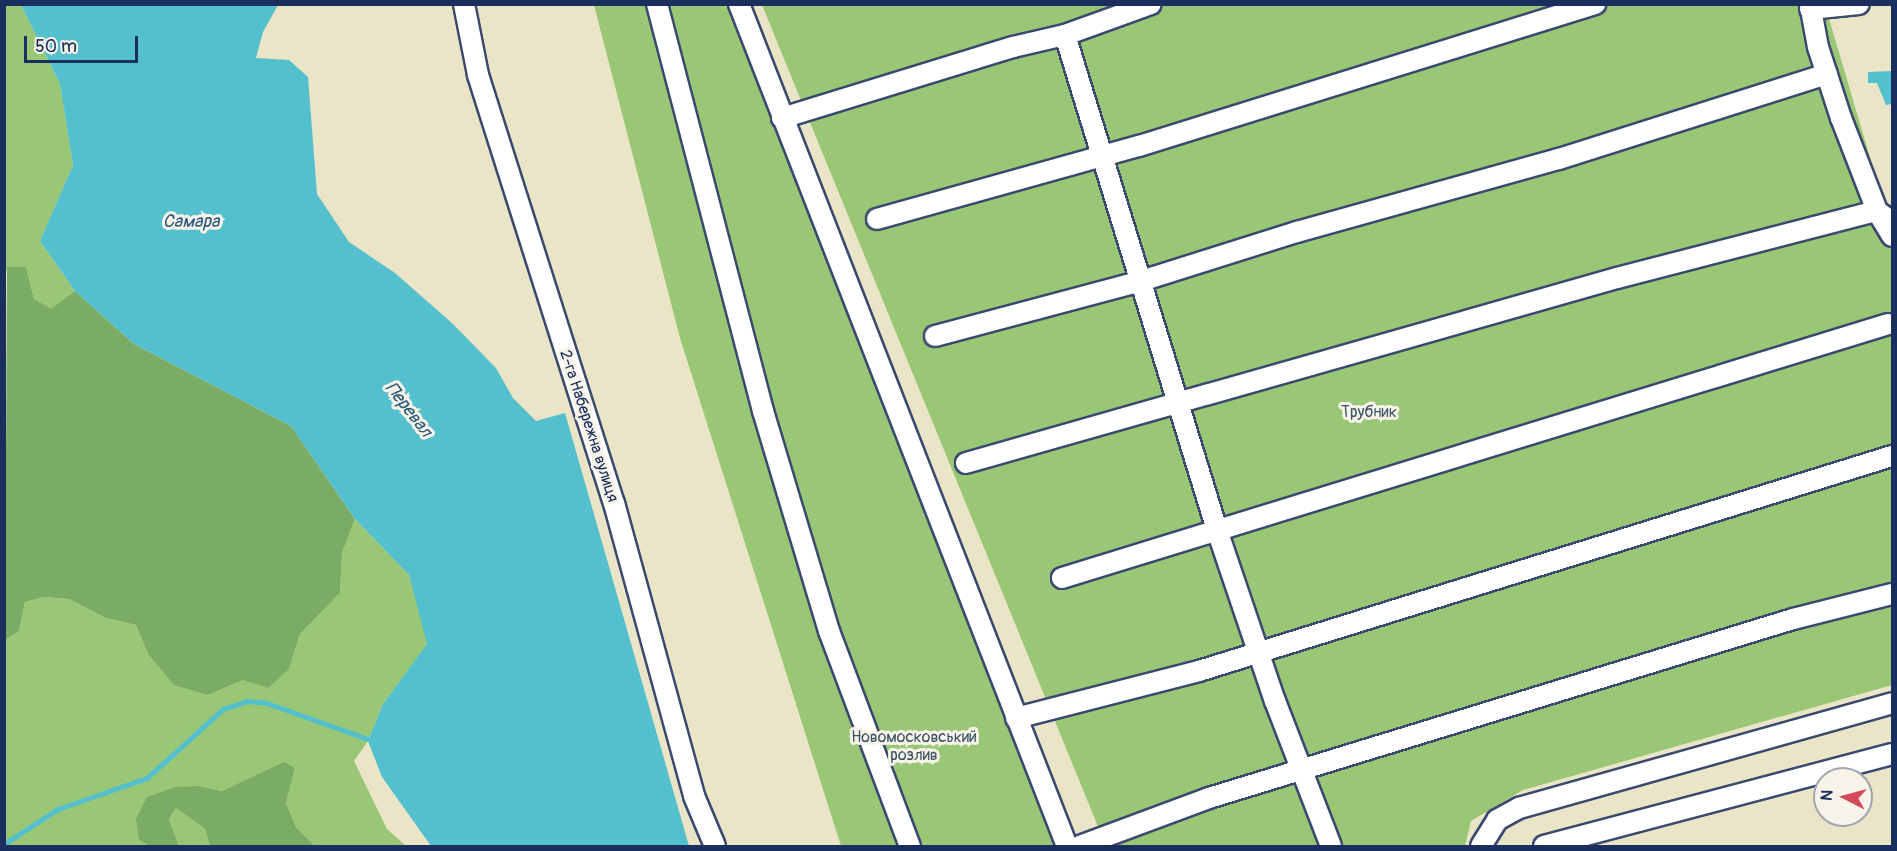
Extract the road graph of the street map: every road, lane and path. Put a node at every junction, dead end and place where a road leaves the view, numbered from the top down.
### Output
1 (464, 4) edge
2 (657, 4) edge
3 (739, 4) edge
4 (1151, 4) edge
5 (1595, 4) edge
6 (1859, 4) edge
7 (1810, 7) edge
8 (1065, 35) junction
9 (1827, 74) junction
10 (782, 118) junction
11 (1100, 154) junction
12 (1885, 216) edge
13 (878, 219) dead end
14 (1893, 236) edge
15 (1138, 282) junction
16 (1891, 323) edge
17 (934, 336) dead end
18 (1177, 405) junction
19 (1893, 456) edge
20 (966, 463) dead end
21 (1216, 530) junction
22 (1062, 578) dead end
23 (1893, 594) edge
24 (1258, 650) junction
25 (1893, 702) edge
26 (1016, 718) junction
27 (1893, 754) edge
28 (1301, 770) junction
29 (715, 846) edge
30 (910, 846) edge
31 (1067, 846) edge
32 (1080, 846) edge
33 (1331, 846) edge
34 (1481, 846) edge
35 (1544, 846) edge

1 - 29 street, 2-га Набережна вулиця
2 - 30 street
3 - 10 street
4 - 8 street
5 - 11 street
6 - 7 street
7 - 9 street
8 - 10 street
8 - 11 street
9 - 12 street
9 - 15 street
10 - 26 street
11 - 13 street
11 - 15 street
12 - 14 street
12 - 18 street
15 - 17 street
15 - 18 street
16 - 21 street
18 - 20 street
18 - 21 street
19 - 24 street
21 - 22 street
21 - 24 street
23 - 28 street
24 - 26 street
24 - 28 street
25 - 34 street
26 - 31 street
27 - 35 street
28 - 32 street
28 - 33 street

